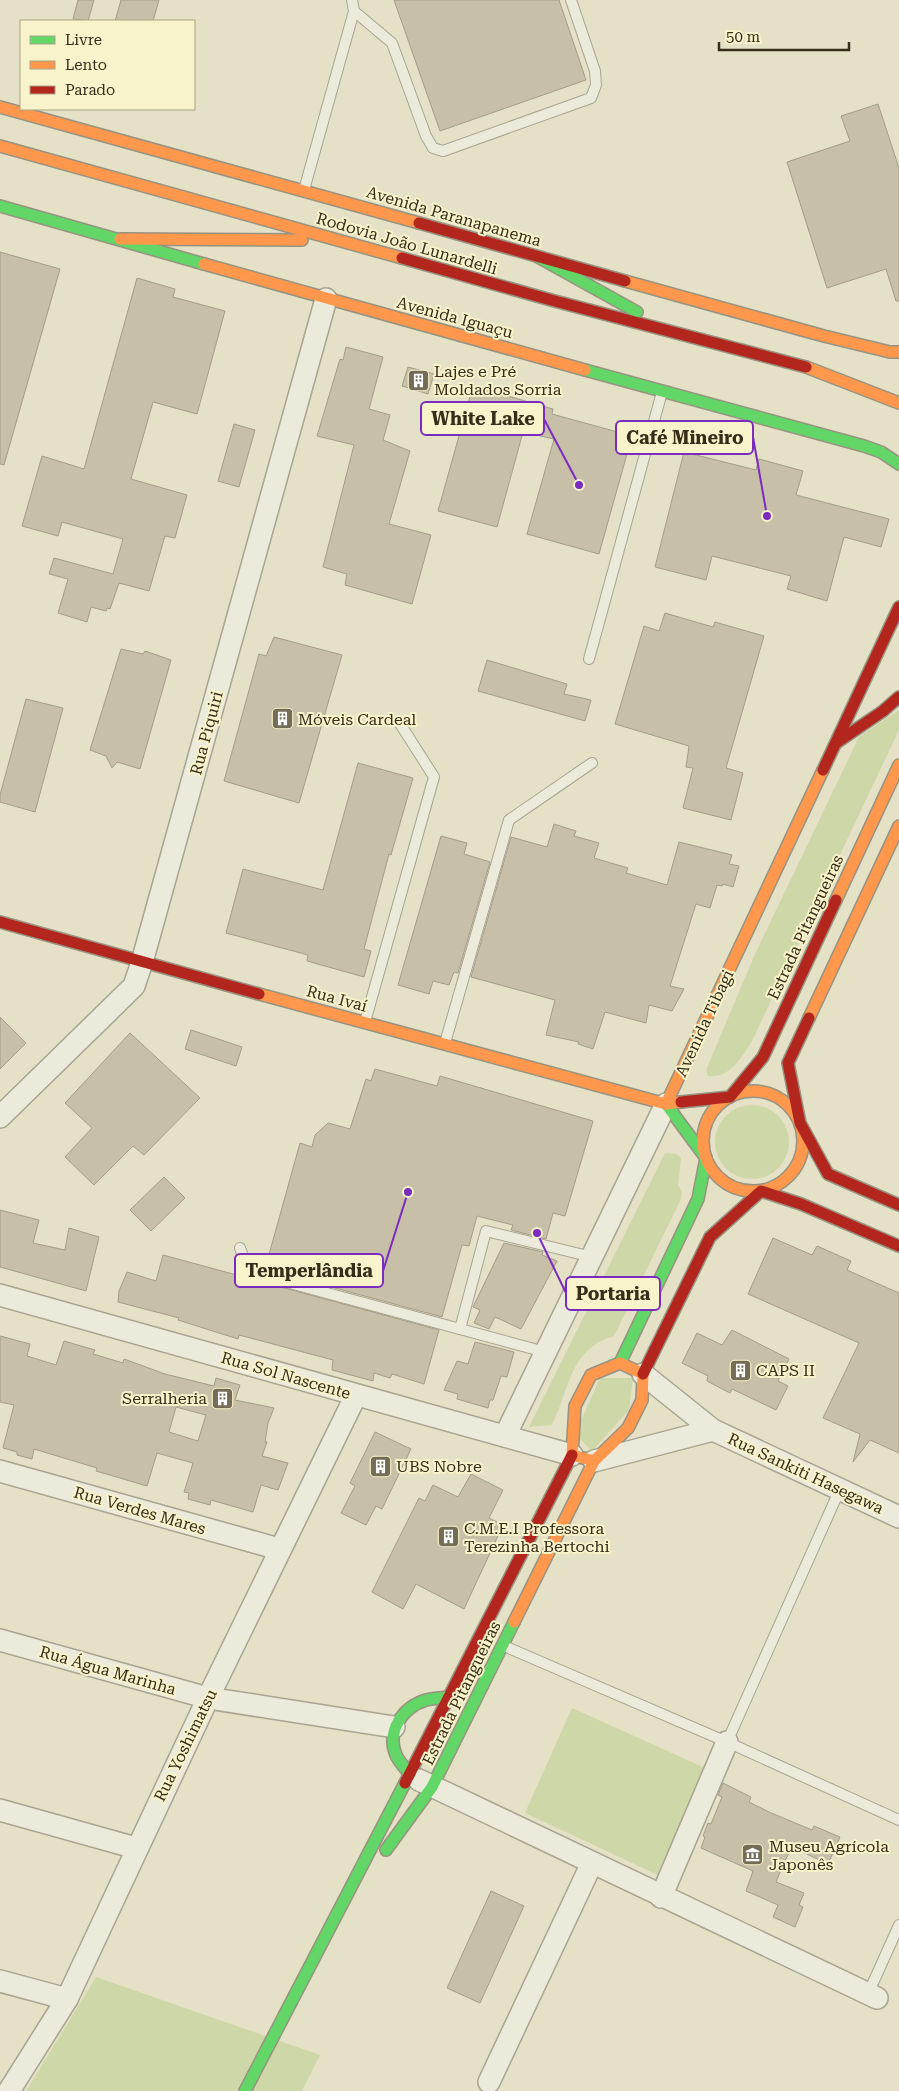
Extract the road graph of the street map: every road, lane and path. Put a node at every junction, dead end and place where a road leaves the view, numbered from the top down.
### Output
1 (352, 0) edge
2 (571, 0) edge
3 (354, 11) junction
4 (0, 107) edge
5 (0, 146) edge
6 (304, 190) junction
7 (0, 206) edge
8 (120, 239) junction
9 (338, 240) junction
10 (538, 257) junction
11 (326, 299) junction
12 (671, 331) junction
13 (899, 352) edge
14 (806, 367) junction
15 (865, 376) dead end
16 (662, 391) junction
17 (899, 403) edge
18 (899, 464) edge
19 (899, 607) edge
20 (589, 658) dead end
21 (899, 697) edge
22 (399, 722) dead end
23 (836, 743) junction
24 (592, 763) dead end
25 (899, 765) edge
26 (899, 826) edge
27 (0, 922) edge
28 (142, 962) junction
29 (365, 1023) junction
30 (444, 1044) junction
31 (730, 1097) junction
32 (666, 1104) junction
33 (0, 1117) edge
34 (800, 1123) junction
35 (706, 1158) junction
36 (761, 1191) junction
37 (899, 1205) edge
38 (899, 1246) edge
39 (240, 1248) dead end
40 (592, 1257) junction
41 (0, 1295) edge
42 (460, 1329) junction
43 (545, 1352) junction
44 (620, 1363) junction
45 (642, 1374) junction
46 (356, 1395) junction
47 (713, 1430) junction
48 (505, 1436) junction
49 (572, 1455) junction
50 (594, 1461) junction
51 (0, 1471) edge
52 (840, 1489) junction
53 (899, 1517) edge
54 (280, 1550) junction
55 (0, 1640) edge
56 (503, 1645) junction
57 (450, 1697) junction
58 (208, 1698) junction
59 (394, 1727) junction
60 (726, 1742) junction
61 (410, 1774) junction
62 (432, 1787) junction
63 (0, 1810) edge
64 (899, 1820) edge
65 (136, 1848) junction
66 (592, 1863) junction
67 (661, 1897) junction
68 (332, 1924) junction
69 (899, 1925) edge
70 (0, 1981) edge
71 (872, 1996) joint
72 (67, 1999) junction
73 (489, 2082) dead end
74 (9, 2091) edge
75 (245, 2091) edge

1 - 3 lane
2 - 3 lane
3 - 6 lane
4 - 6 main road, Avenida Paranapanema
5 - 9 main road, Rodovia João Lunardelli
6 - 10 main road, Avenida Paranapanema
7 - 8 main road, Avenida Iguaçu
8 - 9 main road
8 - 11 main road, Avenida Iguaçu
9 - 12 main road, Rodovia João Lunardelli
10 - 12 main road
10 - 13 main road, Avenida Paranapanema
11 - 16 main road, Avenida Iguaçu
11 - 28 street, Rua Piquiri
12 - 14 main road, Rodovia João Lunardelli
14 - 15 main road, Rodovia João Lunardelli
14 - 17 main road, Rodovia João Lunardelli
16 - 18 main road, Avenida Iguaçu
16 - 20 lane
19 - 23 main road, Avenida Tibagi
21 - 23 main road
22 - 29 lane
23 - 32 main road, Avenida Tibagi
24 - 30 lane
25 - 31 main road, Estrada Pitangueiras
26 - 34 main road
27 - 28 main road, Rua Ivaí
28 - 29 main road, Rua Ivaí
28 - 33 street, Rua Piquiri
29 - 30 main road, Rua Ivaí
30 - 32 main road, Rua Ivaí
31 - 32 main road, Rua Ivaí
31 - 34 main road
31 - 35 main road
32 - 35 main road
32 - 40 street, Avenida Tibagi
34 - 36 main road
34 - 37 main road
35 - 36 main road
35 - 44 main road
36 - 38 main road
36 - 45 main road
39 - 42 lane
40 - 42 lane
40 - 43 street, Avenida Tibagi
41 - 46 street, Rua Sol Nascente
42 - 43 lane
43 - 48 street, Avenida Tibagi
44 - 45 main road
44 - 49 main road
45 - 47 street, Rua Sankiti Hasegawa
45 - 50 main road, Estrada Pitangueiras
46 - 48 street, Rua Sol Nascente
46 - 54 street, Rua Yoshimatsu
47 - 50 street, Rua Sankiti Hasegawa
47 - 52 street, Rua Sankiti Hasegawa
48 - 49 street, Rua Sol Nascente
49 - 50 main road
49 - 57 main road, Estrada Pitangueiras
50 - 56 main road, Estrada Pitangueiras
51 - 54 street, Rua Verdes Mares
52 - 53 street, Rua Sankiti Hasegawa
52 - 60 lane
54 - 58 street, Rua Yoshimatsu
55 - 58 street, Rua Água Marinha
56 - 60 lane
56 - 62 main road, Estrada Pitangueiras
57 - 59 main road
57 - 61 main road, Estrada Pitangueiras
58 - 59 street, Rua Água Marinha
58 - 65 street, Rua Yoshimatsu
59 - 61 main road
60 - 64 lane
60 - 67 street
61 - 62 street
61 - 68 main road, Estrada Pitangueiras
62 - 66 street
62 - 68 main road, Estrada Pitangueiras
63 - 65 street
65 - 72 street, Rua Yoshimatsu
66 - 67 street
66 - 73 street
67 - 71 street
68 - 75 main road, Estrada Pitangueiras
69 - 71 lane
70 - 72 street
72 - 74 street, Rua Yoshimatsu

